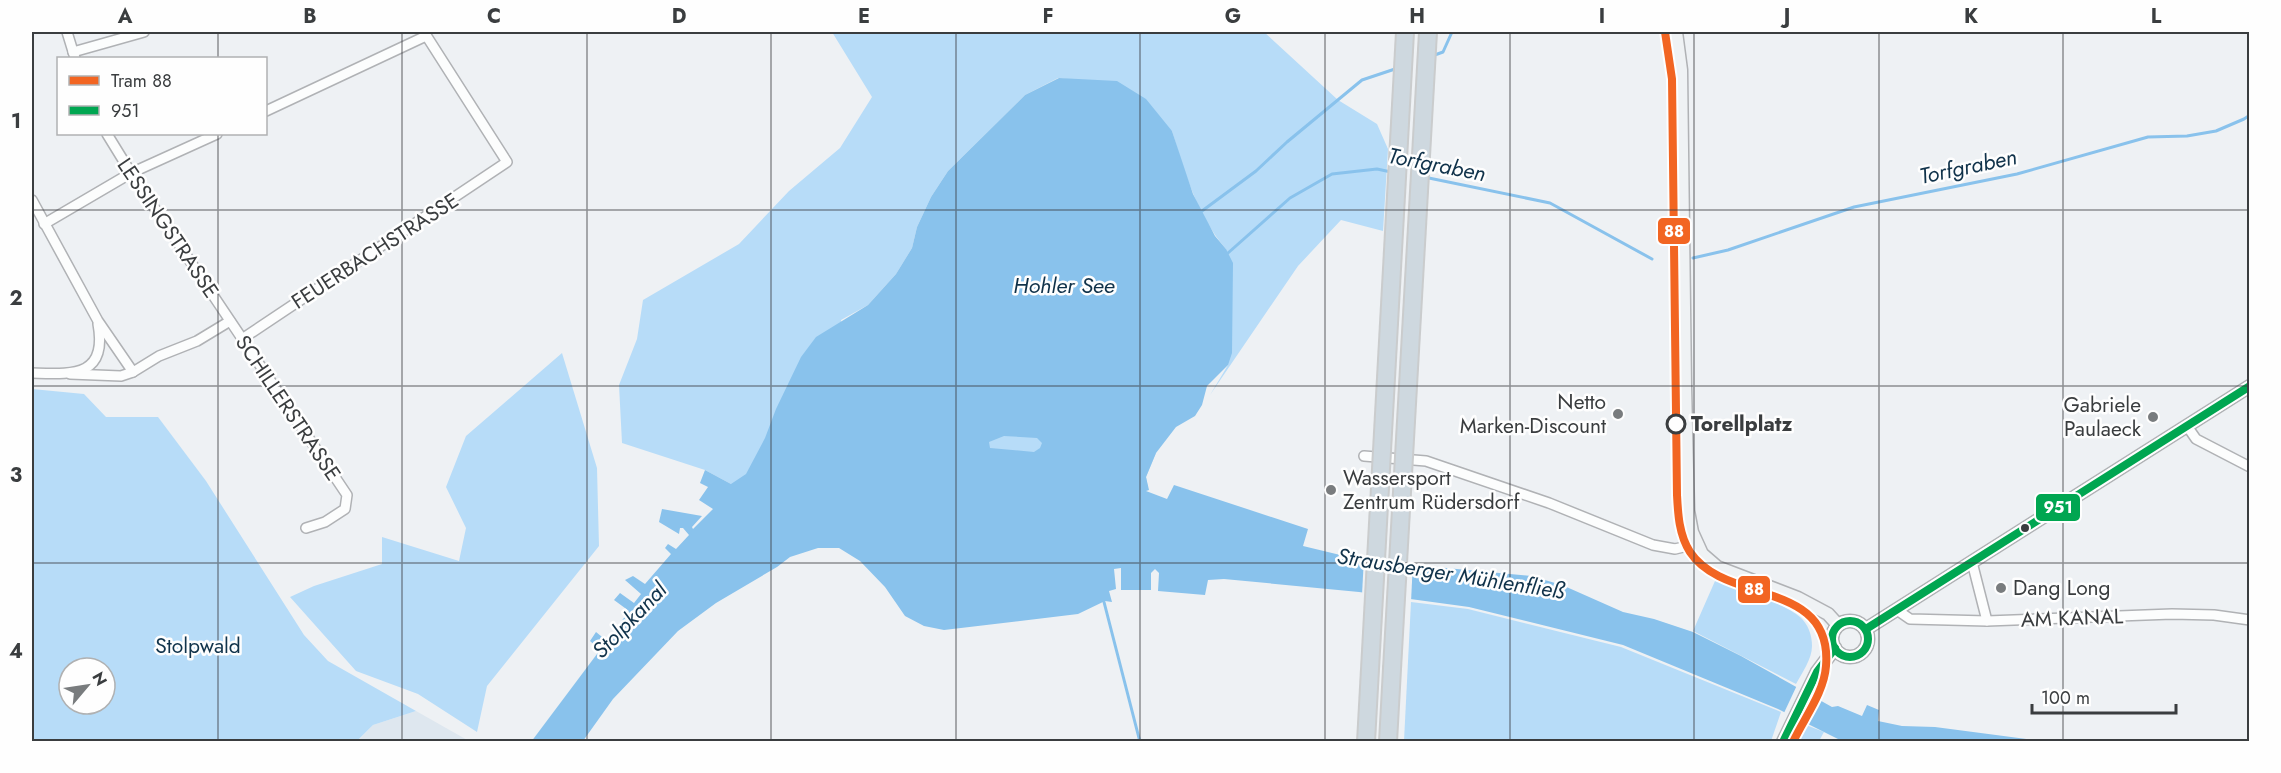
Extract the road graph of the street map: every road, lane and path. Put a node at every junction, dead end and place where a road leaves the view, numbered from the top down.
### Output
1 (67, 32) edge
2 (144, 32) edge
3 (1405, 32) edge
4 (1428, 32) edge
5 (1676, 32) edge
6 (425, 34) edge
7 (74, 55) edge
8 (267, 111) edge
9 (108, 135) edge
10 (215, 135) edge
11 (131, 174) junction
12 (32, 200) edge
13 (44, 224) junction
14 (98, 321) junction
15 (230, 321) junction
16 (242, 339) junction
17 (134, 372) junction
18 (32, 373) edge
19 (70, 374) junction
20 (2250, 386) edge
21 (2187, 426) junction
22 (1364, 456) dead end
23 (2250, 467) edge
24 (306, 528) dead end
25 (1696, 544) junction
26 (1972, 562) junction
27 (1897, 610) junction
28 (2250, 620) edge
29 (1987, 621) junction
30 (1838, 625) junction
31 (1866, 629) junction
32 (1835, 648) junction
33 (1785, 738) edge
34 (1366, 741) edge
35 (1388, 741) edge

1 - 7 street
2 - 7 street
3 - 34 highway, bridge
4 - 35 highway, bridge
5 - 25 main road
6 - 8 street
6 - 16 street, FEUERBACHSTRASSE
9 - 11 street, LESSINGSTRASSE
10 - 11 street
11 - 13 street
11 - 15 street, LESSINGSTRASSE
12 - 13 street
13 - 14 street
14 - 17 street
14 - 19 street
15 - 16 street, SCHILLERSTRASSE
15 - 17 street, SCHILLERSTRASSE
16 - 24 street, SCHILLERSTRASSE
17 - 19 street
18 - 19 street
20 - 21 main road
21 - 23 street
21 - 26 main road
22 - 25 street
25 - 30 main road
26 - 27 main road
26 - 29 street
27 - 29 street, AM KANAL
27 - 31 main road
28 - 29 street, AM KANAL
30 - 31 main road
30 - 32 main road
31 - 32 main road
32 - 33 main road

